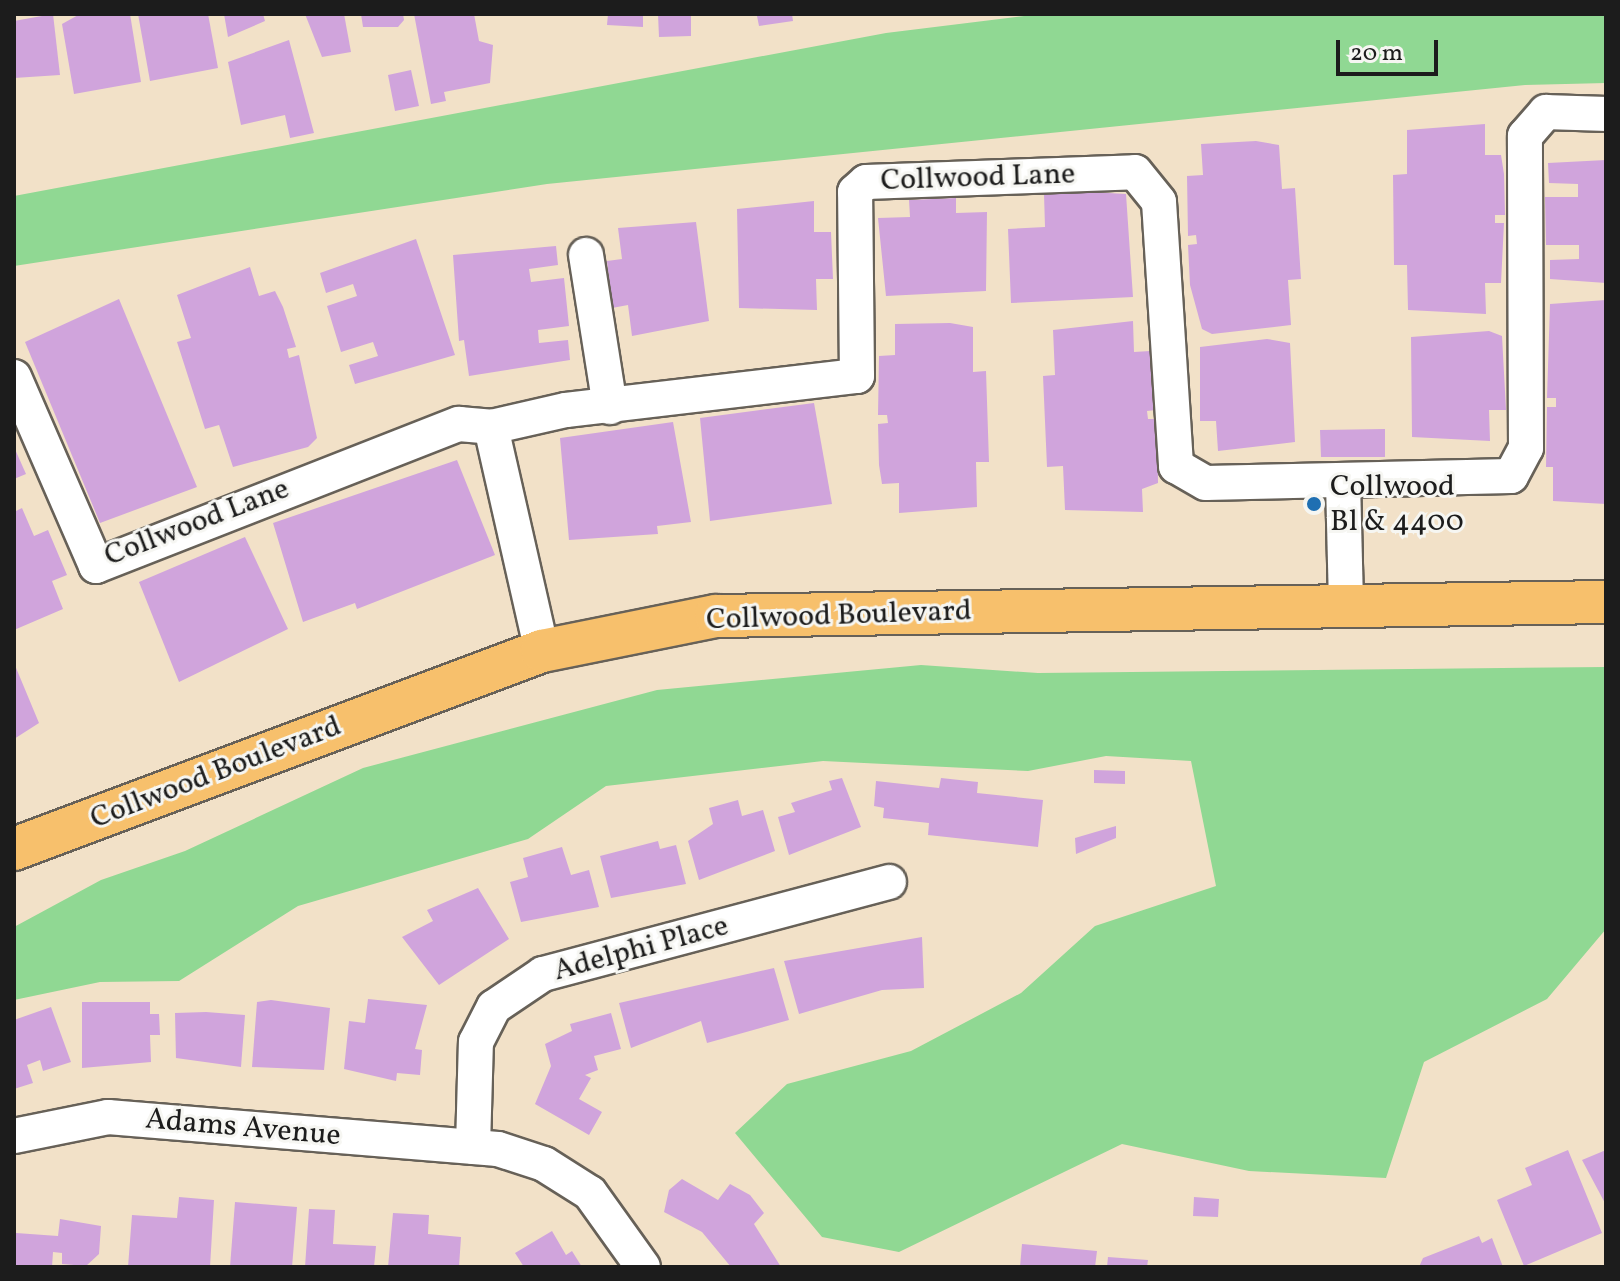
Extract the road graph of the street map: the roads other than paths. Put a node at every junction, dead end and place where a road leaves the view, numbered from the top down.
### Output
1 (1606, 114) edge
2 (586, 255) dead end
3 (14, 377) edge
4 (610, 407) junction
5 (491, 427) junction
6 (1343, 481) junction
7 (1346, 602) junction
8 (1606, 602) edge
9 (542, 651) junction
10 (14, 849) edge
11 (889, 882) dead end
12 (14, 1136) edge
13 (473, 1147) junction
14 (643, 1267) edge

1 - 6 street, Collwood Lane
2 - 4 street
3 - 5 street, Collwood Lane
4 - 5 street, Collwood Lane
4 - 6 street, Collwood Lane
5 - 9 street
6 - 7 street
7 - 8 main road, Collwood Boulevard
7 - 9 main road, Collwood Boulevard
9 - 10 main road, Collwood Boulevard
11 - 13 street, Adelphi Place
12 - 13 street, Adams Avenue
13 - 14 street, Adams Avenue

